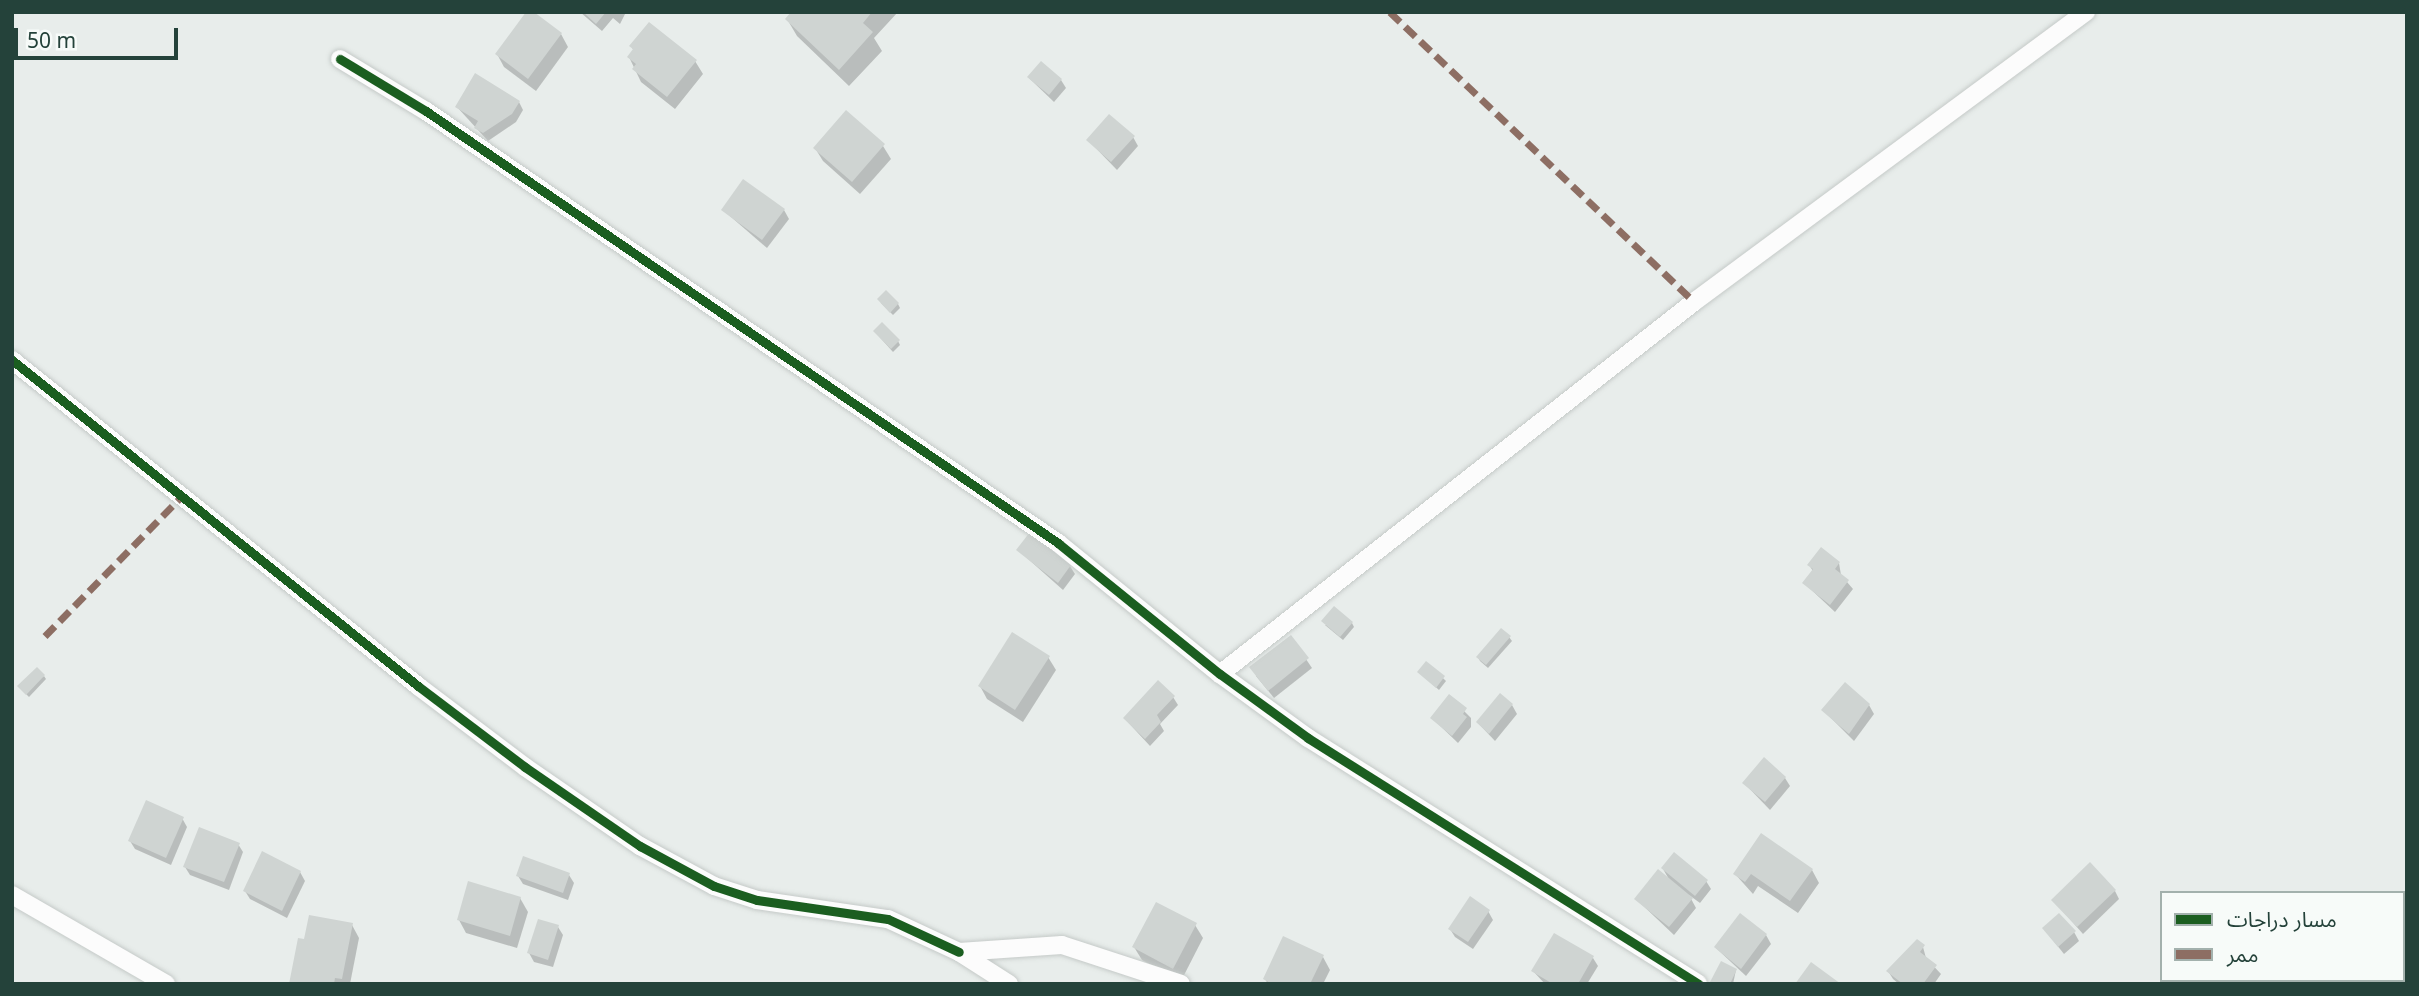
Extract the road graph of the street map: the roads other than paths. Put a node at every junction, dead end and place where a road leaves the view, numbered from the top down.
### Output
1 (2086, 12) edge
2 (340, 59) dead end
3 (12, 360) edge
4 (1220, 674) junction
5 (12, 895) edge
6 (959, 952) junction
7 (166, 984) edge
8 (1009, 984) edge
9 (1181, 984) edge
10 (1699, 984) edge

1 - 4 street
2 - 4 street
3 - 6 street
4 - 10 street
5 - 7 street
6 - 8 street
6 - 9 street

